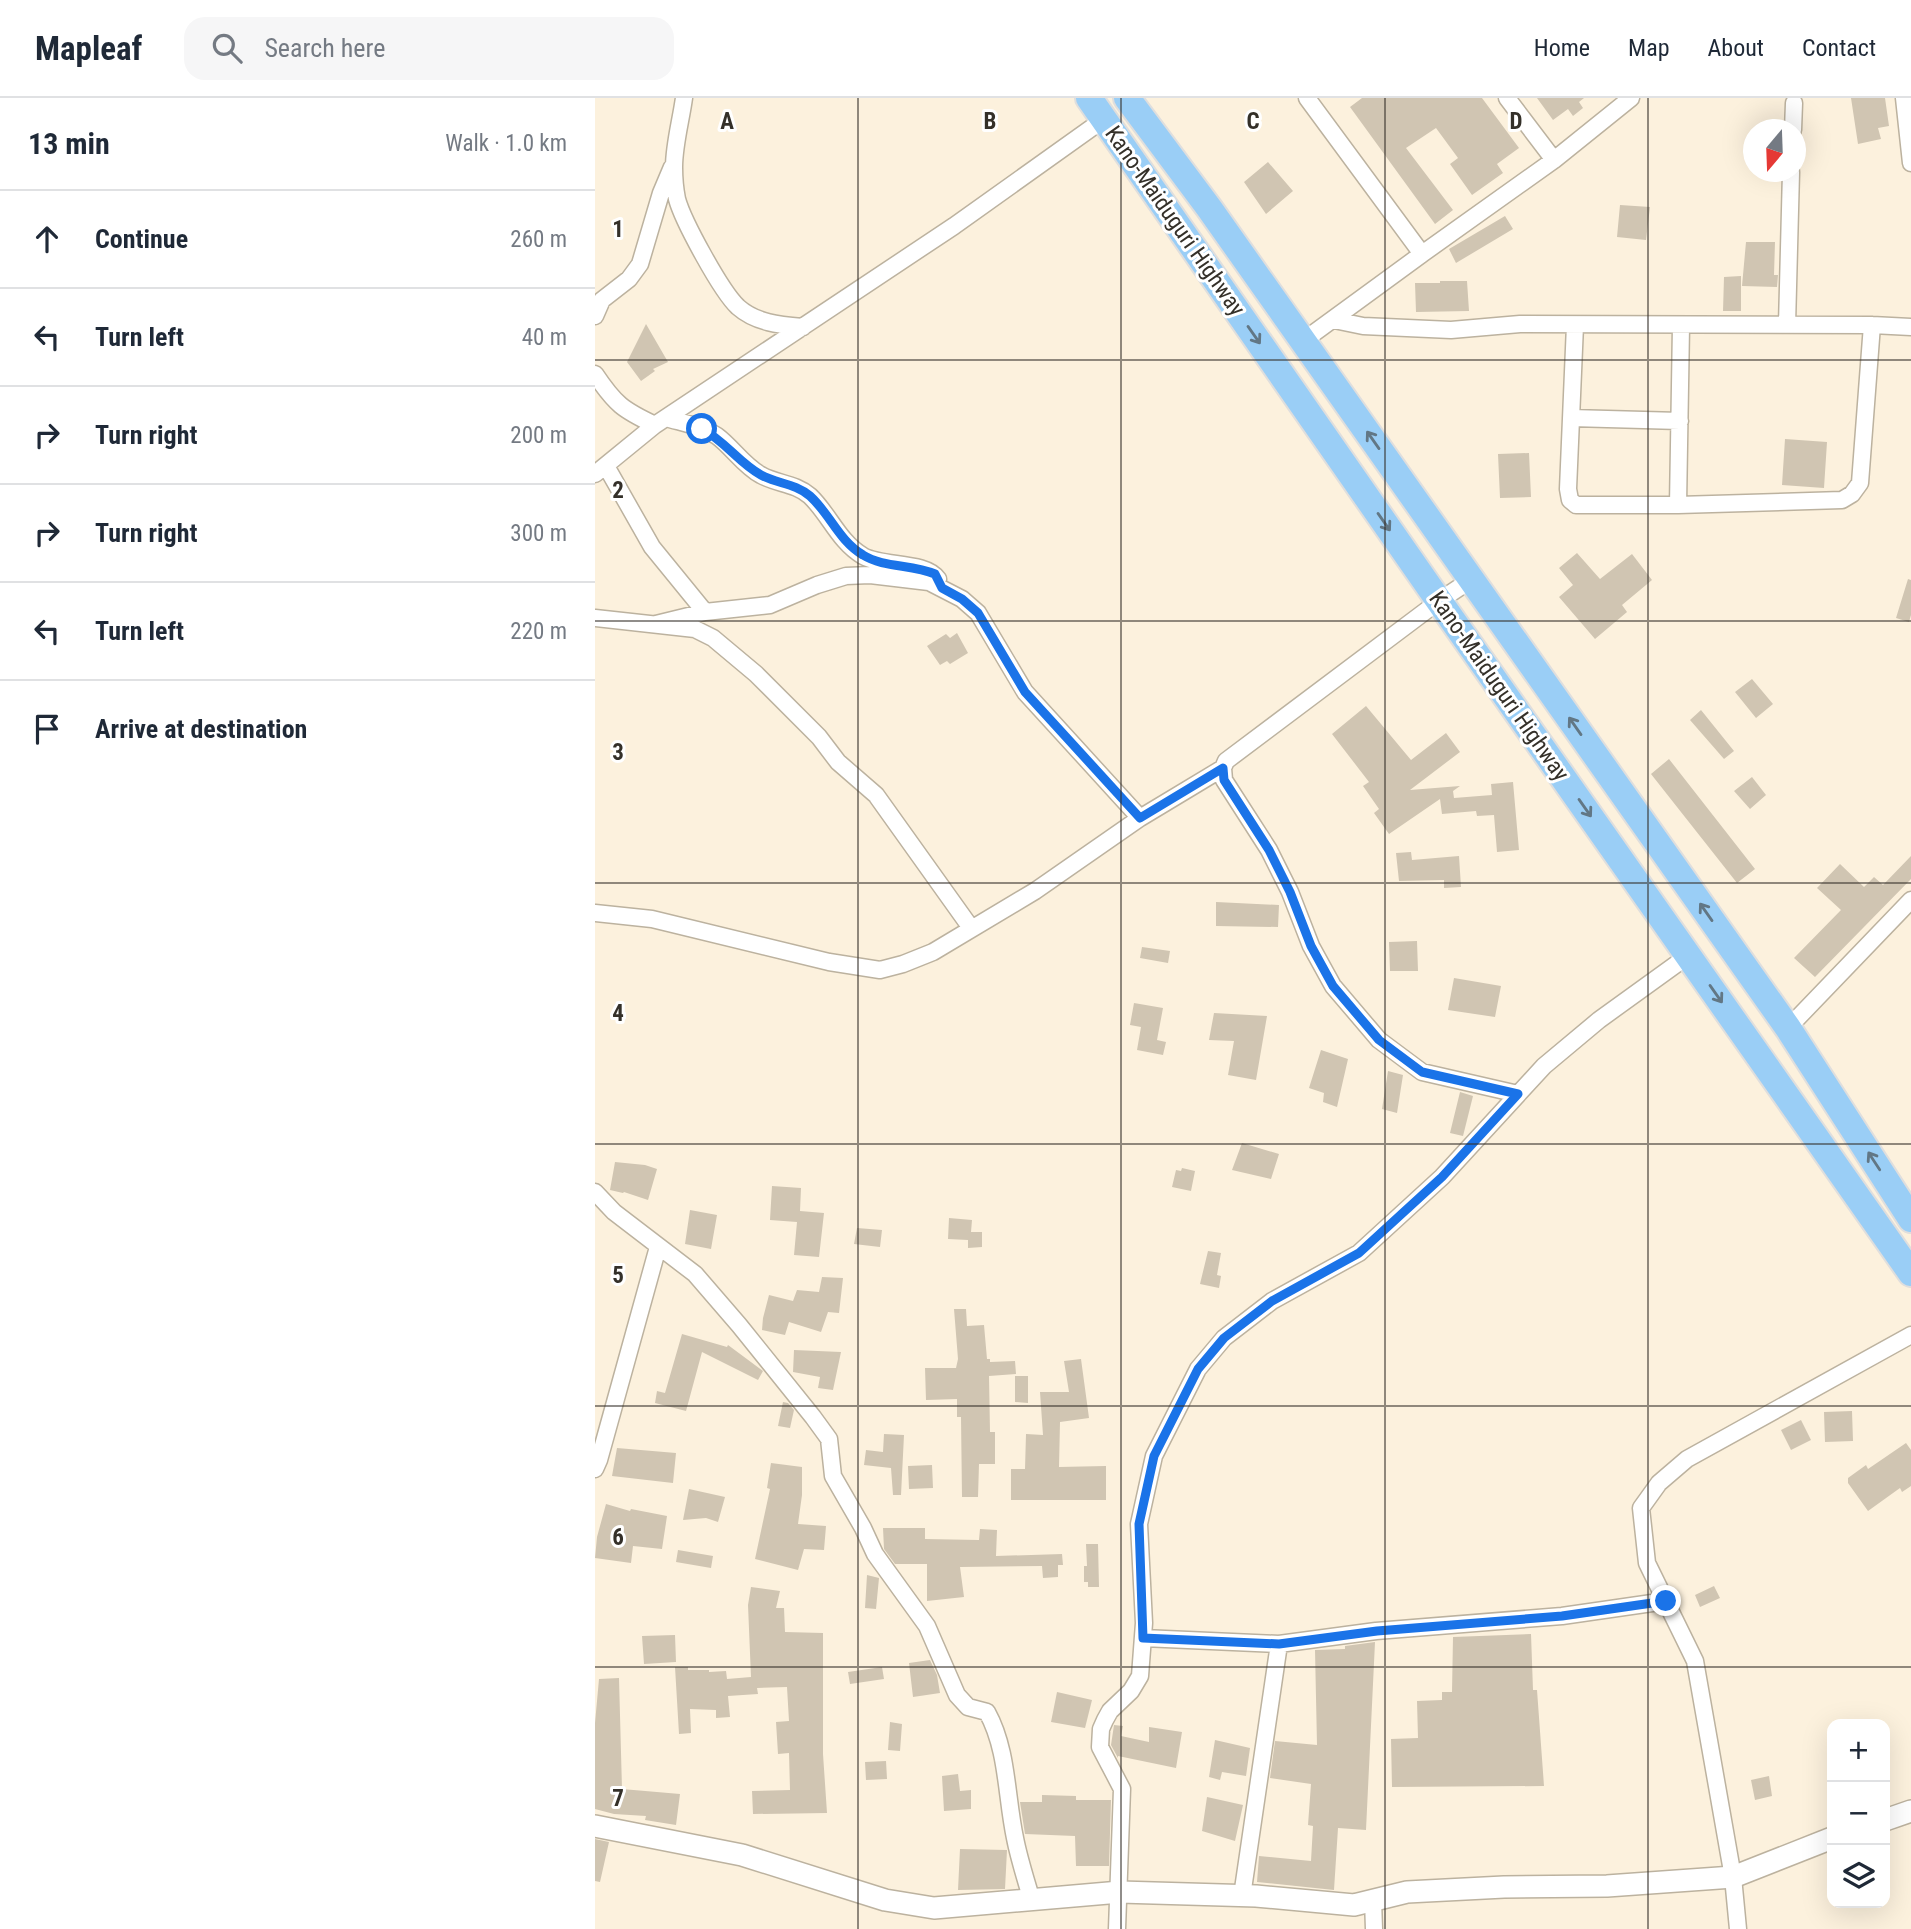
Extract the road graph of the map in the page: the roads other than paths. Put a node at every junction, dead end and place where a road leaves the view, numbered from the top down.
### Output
1 (684, 98) edge
2 (1126, 98) edge
3 (1307, 98) edge
4 (1507, 98) edge
5 (1631, 98) edge
6 (1903, 98) edge
7 (1794, 103) dead end
8 (1097, 108) edge
9 (1793, 119) edge
10 (1554, 160) junction
11 (1911, 163) edge
12 (674, 164) junction
13 (1791, 182) edge
14 (1422, 254) junction
15 (595, 316) edge
16 (1334, 320) junction
17 (1575, 325) junction
18 (1787, 325) junction
19 (1872, 325) junction
20 (1681, 326) junction
21 (803, 327) junction
22 (1911, 327) edge
23 (1303, 341) junction
24 (595, 374) edge
25 (1571, 418) junction
26 (1680, 421) junction
27 (661, 422) junction
28 (600, 470) edge
29 (1678, 505) junction
30 (1472, 579) junction
31 (942, 588) junction
32 (1439, 601) junction
33 (705, 612) junction
34 (595, 618) edge
35 (656, 624) junction
36 (1223, 768) junction
37 (1140, 818) junction
38 (1911, 900) edge
39 (595, 913) edge
40 (971, 928) junction
41 (1689, 955) junction
42 (1788, 1028) junction
43 (1518, 1094) junction
44 (595, 1192) edge
45 (1911, 1219) edge
46 (659, 1247) junction
47 (1911, 1273) edge
48 (1911, 1335) edge
49 (595, 1469) edge
50 (1666, 1601) junction
51 (1143, 1638) junction
52 (1279, 1644) junction
53 (1911, 1811) edge
54 (1890, 1818) edge
55 (595, 1826) edge
56 (1827, 1840) edge
57 (1733, 1877) junction
58 (1120, 1892) junction
59 (1242, 1896) junction
60 (1373, 1900) junction
61 (1032, 1901) junction
62 (1117, 1929) edge
63 (1374, 1929) edge
64 (1738, 1929) edge

1 - 12 street
2 - 23 highway, Kano-Maiduguri Highway
3 - 14 street
4 - 10 street
5 - 10 street
6 - 11 street
7 - 9 street
8 - 21 street
8 -> 32 highway, Kano-Maiduguri Highway
10 - 14 street
12 - 15 street
12 - 21 street
13 - 18 street
14 - 16 street
16 - 17 street
16 - 23 street
17 - 20 street
17 - 25 street
18 - 19 street
18 - 20 street
19 - 22 street
19 - 29 street
20 - 26 street
21 - 27 street
30 -> 23 highway, Kano-Maiduguri Highway
24 - 27 street
25 - 26 street
25 - 29 street
26 - 29 street
27 - 28 street
27 - 31 street
28 - 33 street
30 - 32 street
42 -> 30 highway, Kano-Maiduguri Highway
31 - 33 street
31 - 37 street
32 - 36 street
32 -> 41 highway, Kano-Maiduguri Highway
33 - 35 street
34 - 35 street
35 - 40 street
36 - 37 street
36 - 43 street
37 - 40 street
38 - 42 street
39 - 40 street
41 - 43 street
41 -> 47 highway, Kano-Maiduguri Highway
45 -> 42 highway, Kano-Maiduguri Highway
43 - 51 street
44 - 46 street
46 - 49 street
46 - 61 street
48 - 50 street
50 - 52 street
50 - 57 street
51 - 52 street
51 - 58 street
52 - 59 street
53 - 54 street
55 - 61 street
56 - 57 street
57 - 60 street
57 - 64 street
58 - 59 street
58 - 61 street
58 - 62 street
59 - 60 street
60 - 63 street

